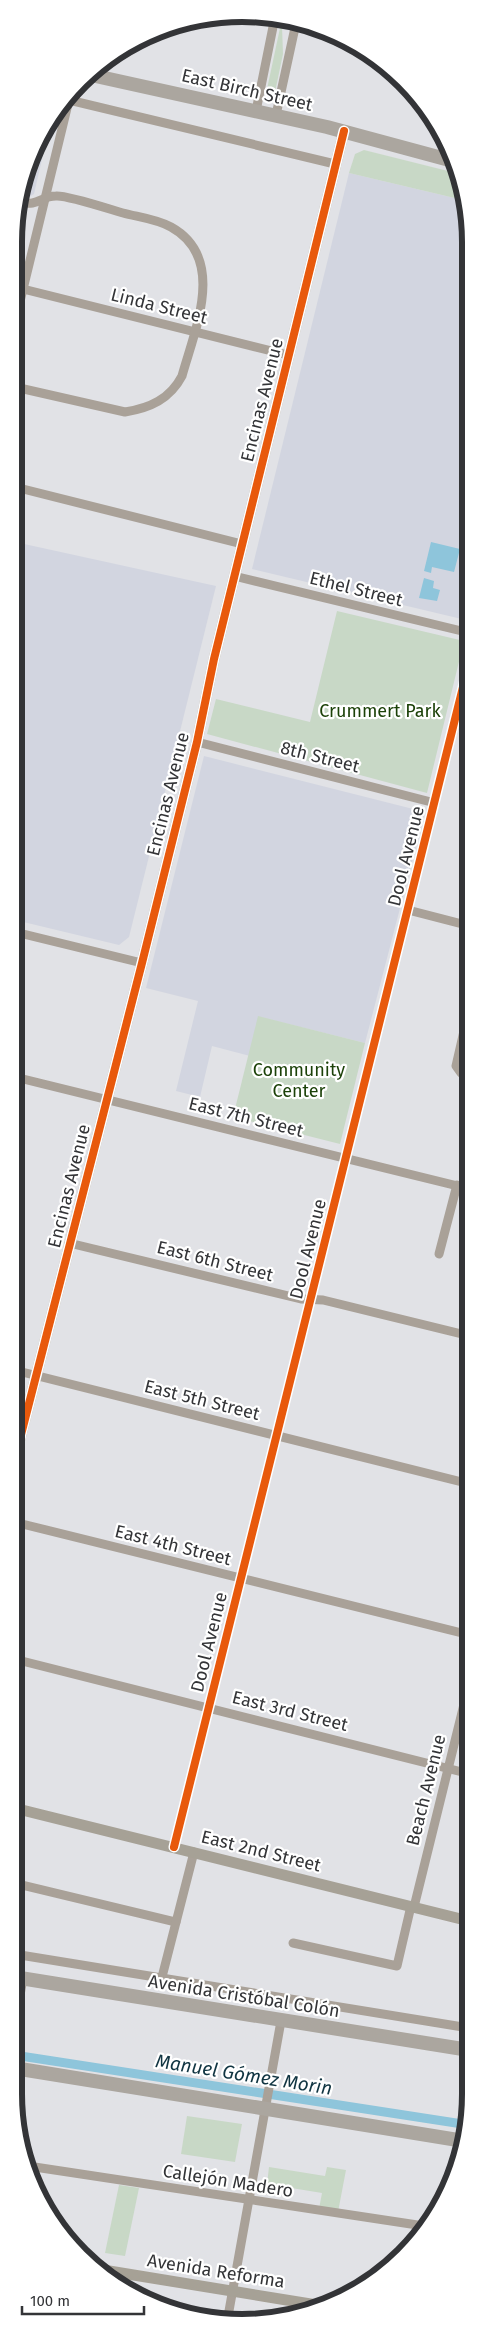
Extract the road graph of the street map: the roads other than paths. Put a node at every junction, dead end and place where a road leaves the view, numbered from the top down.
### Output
1 (274, 25) edge
2 (295, 29) edge
3 (98, 76) edge
4 (74, 101) edge
5 (256, 111) junction
6 (66, 112) edge
7 (276, 115) junction
8 (344, 131) junction
9 (393, 143) junction
10 (443, 151) edge
11 (446, 159) edge
12 (336, 164) junction
13 (44, 200) junction
14 (26, 204) edge
15 (23, 289) junction
16 (22, 293) edge
17 (194, 332) junction
18 (288, 355) junction
19 (22, 388) edge
20 (22, 489) edge
21 (242, 544) junction
22 (234, 576) junction
23 (462, 631) edge
24 (462, 692) edge
25 (197, 742) junction
26 (435, 803) junction
27 (408, 910) junction
28 (462, 924) edge
29 (22, 934) edge
30 (142, 963) junction
31 (462, 1038) edge
32 (462, 1071) edge
33 (22, 1079) edge
34 (106, 1100) junction
35 (347, 1159) junction
36 (457, 1186) junction
37 (462, 1187) edge
38 (69, 1243) junction
39 (439, 1254) dead end
40 (311, 1299) junction
41 (462, 1334) edge
42 (22, 1372) edge
43 (37, 1375) junction
44 (22, 1432) edge
45 (276, 1436) junction
46 (462, 1482) edge
47 (22, 1524) edge
48 (241, 1577) junction
49 (462, 1633) edge
50 (22, 1661) edge
51 (208, 1707) junction
52 (462, 1711) edge
53 (447, 1768) junction
54 (462, 1772) edge
55 (22, 1810) edge
56 (174, 1847) junction
57 (194, 1852) junction
58 (22, 1885) edge
59 (412, 1906) junction
60 (462, 1919) edge
61 (176, 1922) junction
62 (293, 1943) dead end
63 (22, 1955) edge
64 (162, 1977) junction
65 (22, 1979) edge
66 (281, 2021) junction
67 (462, 2027) edge
68 (462, 2049) edge
69 (22, 2069) edge
70 (264, 2109) junction
71 (457, 2140) edge
72 (35, 2167) edge
73 (248, 2200) junction
74 (418, 2225) edge
75 (114, 2272) edge
76 (232, 2291) junction
77 (308, 2303) edge
78 (228, 2313) edge

1 - 5 street
2 - 7 street
3 - 5 main road, East Birch Street
4 - 12 street
5 - 7 main road, East Birch Street
6 - 13 street
7 - 8 main road, East Birch Street
8 - 9 main road, East Birch Street
8 - 12 street, Encinas Avenue
9 - 10 main road, East Birch Street
9 - 11 main road, East Birch Street
12 - 18 street, Encinas Avenue
13 - 14 street
13 - 15 street
13 - 17 street
15 - 16 street
15 - 17 street, Linda Street
17 - 18 street, Linda Street
17 - 19 street
18 - 21 street, Encinas Avenue
20 - 21 street
21 - 22 street, Encinas Avenue
22 - 23 street, Ethel Street
22 - 25 street, Encinas Avenue
24 - 26 street, Dool Avenue
25 - 26 street, 8th Street
25 - 30 street, Encinas Avenue
26 - 27 street, Dool Avenue
27 - 28 street
27 - 35 street, Dool Avenue
29 - 30 street
30 - 34 street, Encinas Avenue
31 - 32 street
33 - 34 street, East 7th Street
34 - 35 street, East 7th Street
34 - 38 street, Encinas Avenue
35 - 36 street, East 7th Street
35 - 40 street, Dool Avenue
36 - 37 street, East 7th Street
36 - 39 street
38 - 40 street, East 6th Street
38 - 43 street, Encinas Avenue
40 - 41 street, East 6th Street
40 - 45 street, Dool Avenue
42 - 43 street, East 5th Street
43 - 44 street, Encinas Avenue
43 - 45 street, East 5th Street
45 - 46 street, East 5th Street
45 - 48 street, Dool Avenue
47 - 48 street, East 4th Street
48 - 49 street, East 4th Street
48 - 51 street, Dool Avenue
50 - 51 street, East 3rd Street
51 - 53 street, East 3rd Street
51 - 56 street, Dool Avenue
52 - 53 street, Beach Avenue
53 - 54 street, East 3rd Street
53 - 59 street, Beach Avenue
55 - 56 street, East 2nd Street
56 - 57 street, East 2nd Street
57 - 59 street, East 2nd Street
57 - 61 street
58 - 61 street
59 - 60 street, East 2nd Street
59 - 62 street, Beach Avenue
61 - 64 street
63 - 64 street
64 - 67 street
65 - 66 main road, Avenida Cristóbal Colón
66 - 68 main road, Avenida Cristóbal Colón
66 - 70 street
69 - 70 main road
70 - 71 main road
70 - 73 street
72 - 73 street, Callejón Madero
73 - 74 street, Callejón Madero
73 - 76 street
75 - 76 street, Avenida Reforma
76 - 77 street, Avenida Reforma
76 - 78 street

